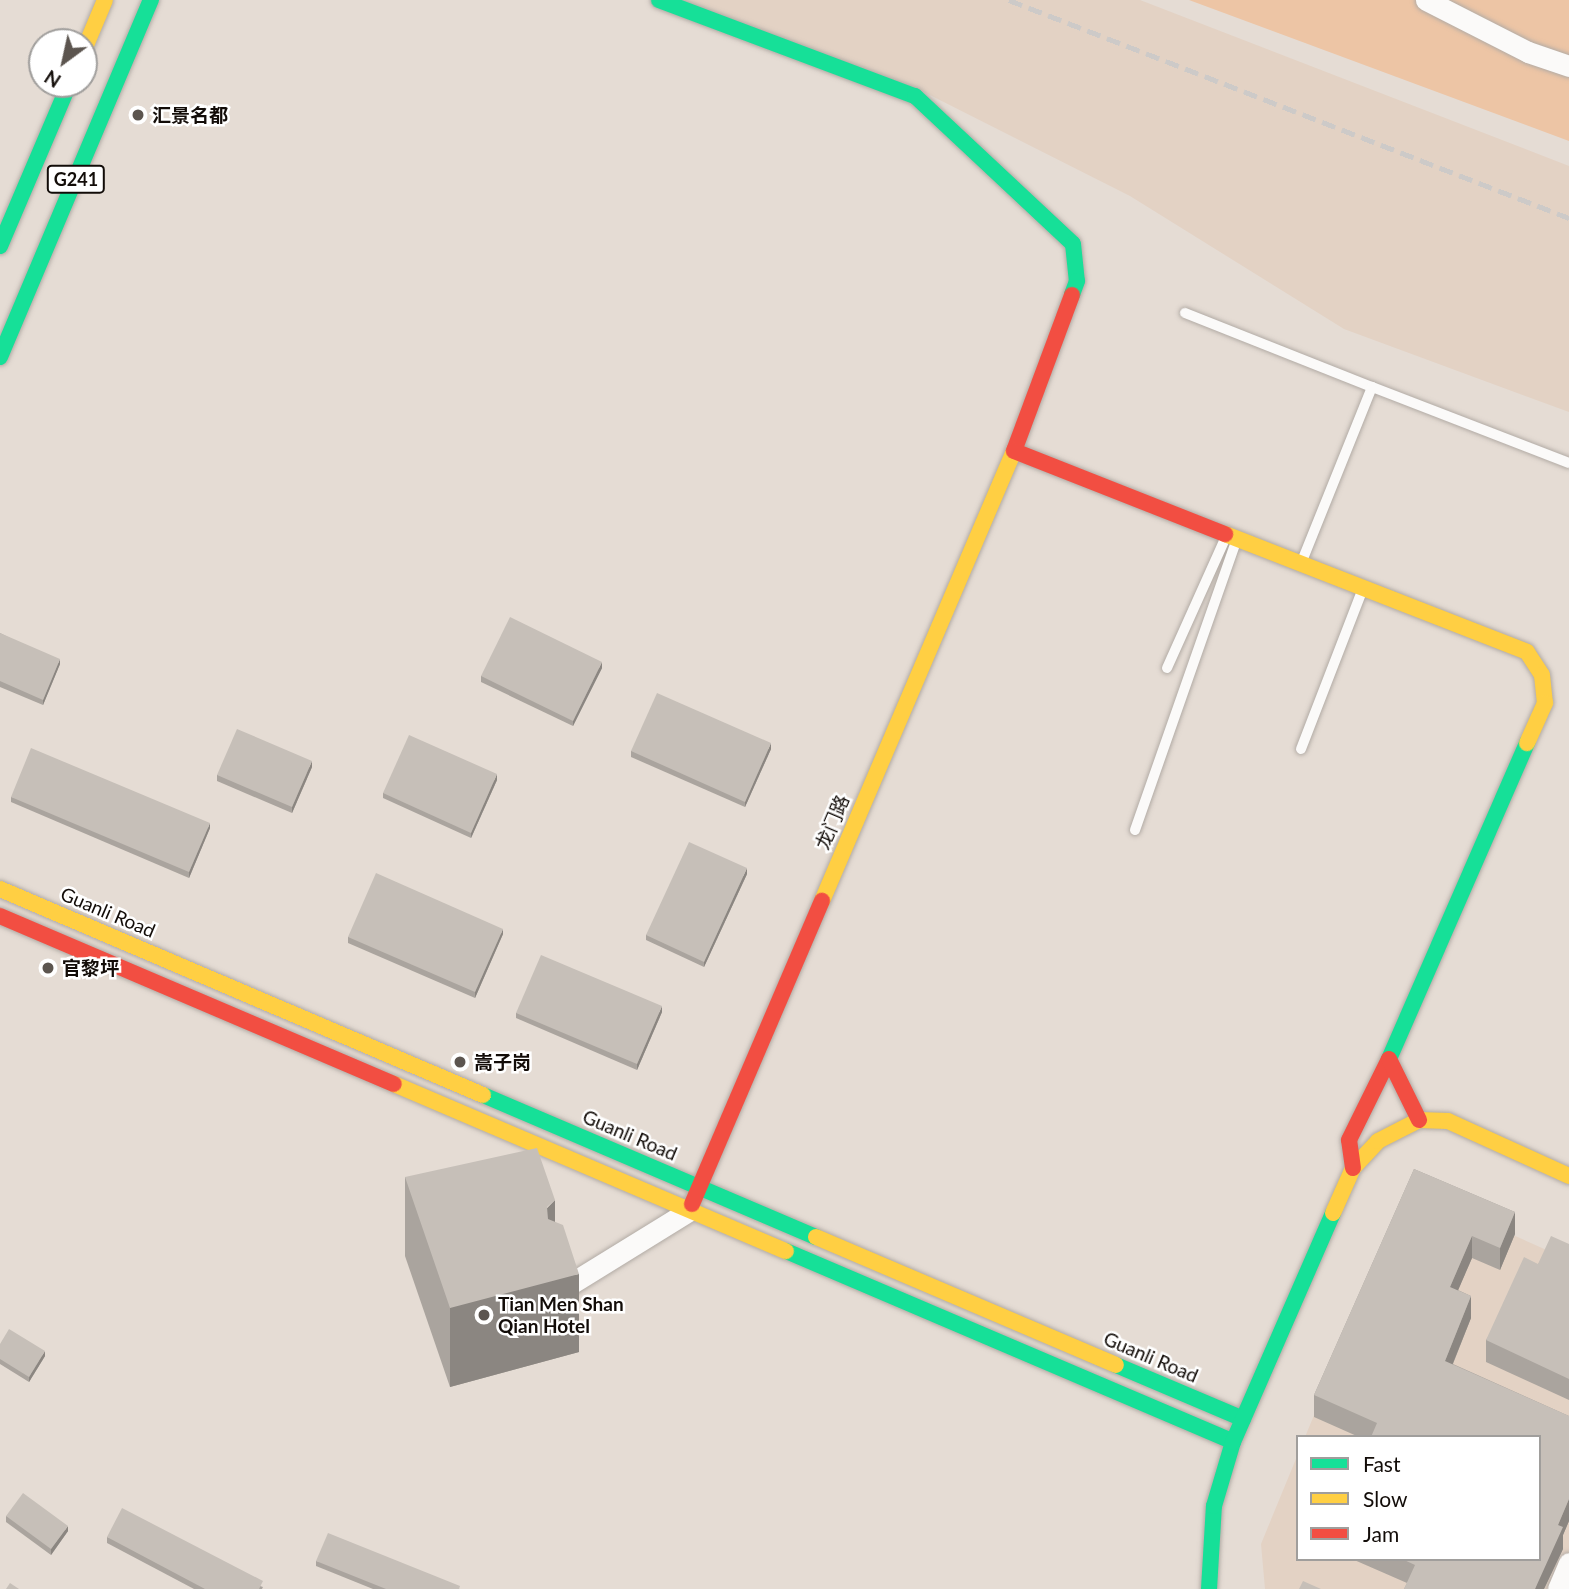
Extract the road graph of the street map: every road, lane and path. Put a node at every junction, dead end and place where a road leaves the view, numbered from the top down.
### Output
1 (105, 0) edge
2 (151, 0) edge
3 (659, 0) edge
4 (1426, 0) edge
5 (93, 28) edge
6 (1569, 66) edge
7 (63, 98) edge
8 (0, 246) edge
9 (1185, 313) dead end
10 (0, 357) edge
11 (1372, 387) junction
12 (1014, 451) junction
13 (1569, 463) edge
14 (1232, 537) junction
15 (1301, 564) junction
16 (1363, 588) junction
17 (1167, 668) dead end
18 (1301, 749) dead end
19 (1135, 830) dead end
20 (0, 889) edge
21 (0, 916) edge
22 (1389, 1059) junction
23 (1419, 1120) junction
24 (1353, 1168) junction
25 (1569, 1176) edge
26 (699, 1187) junction
27 (690, 1210) junction
28 (559, 1291) edge
29 (1243, 1419) junction
30 (1233, 1442) junction
31 (1569, 1563) edge
32 (1209, 1589) edge
33 (1558, 1589) edge

1 - 5 main road
2 - 10 main road, G241
3 - 12 main road, 龙门路
4 - 6 street
7 - 8 main road, G241
9 - 11 lane
11 - 13 lane
11 - 15 lane
12 - 14 main road
12 - 26 main road, 龙门路
14 - 15 main road
14 - 17 lane
14 - 19 lane
15 - 16 main road
16 - 18 lane
16 - 22 main road
20 - 26 main road, Guanli Road
21 - 27 main road
22 - 23 main road
22 - 24 main road
23 - 24 main road
23 - 25 main road
24 - 29 main road
26 - 27 main road, 龙门路
26 - 29 main road, Guanli Road
27 - 28 street
27 - 30 main road
29 - 30 main road
30 - 32 main road
31 - 33 street

